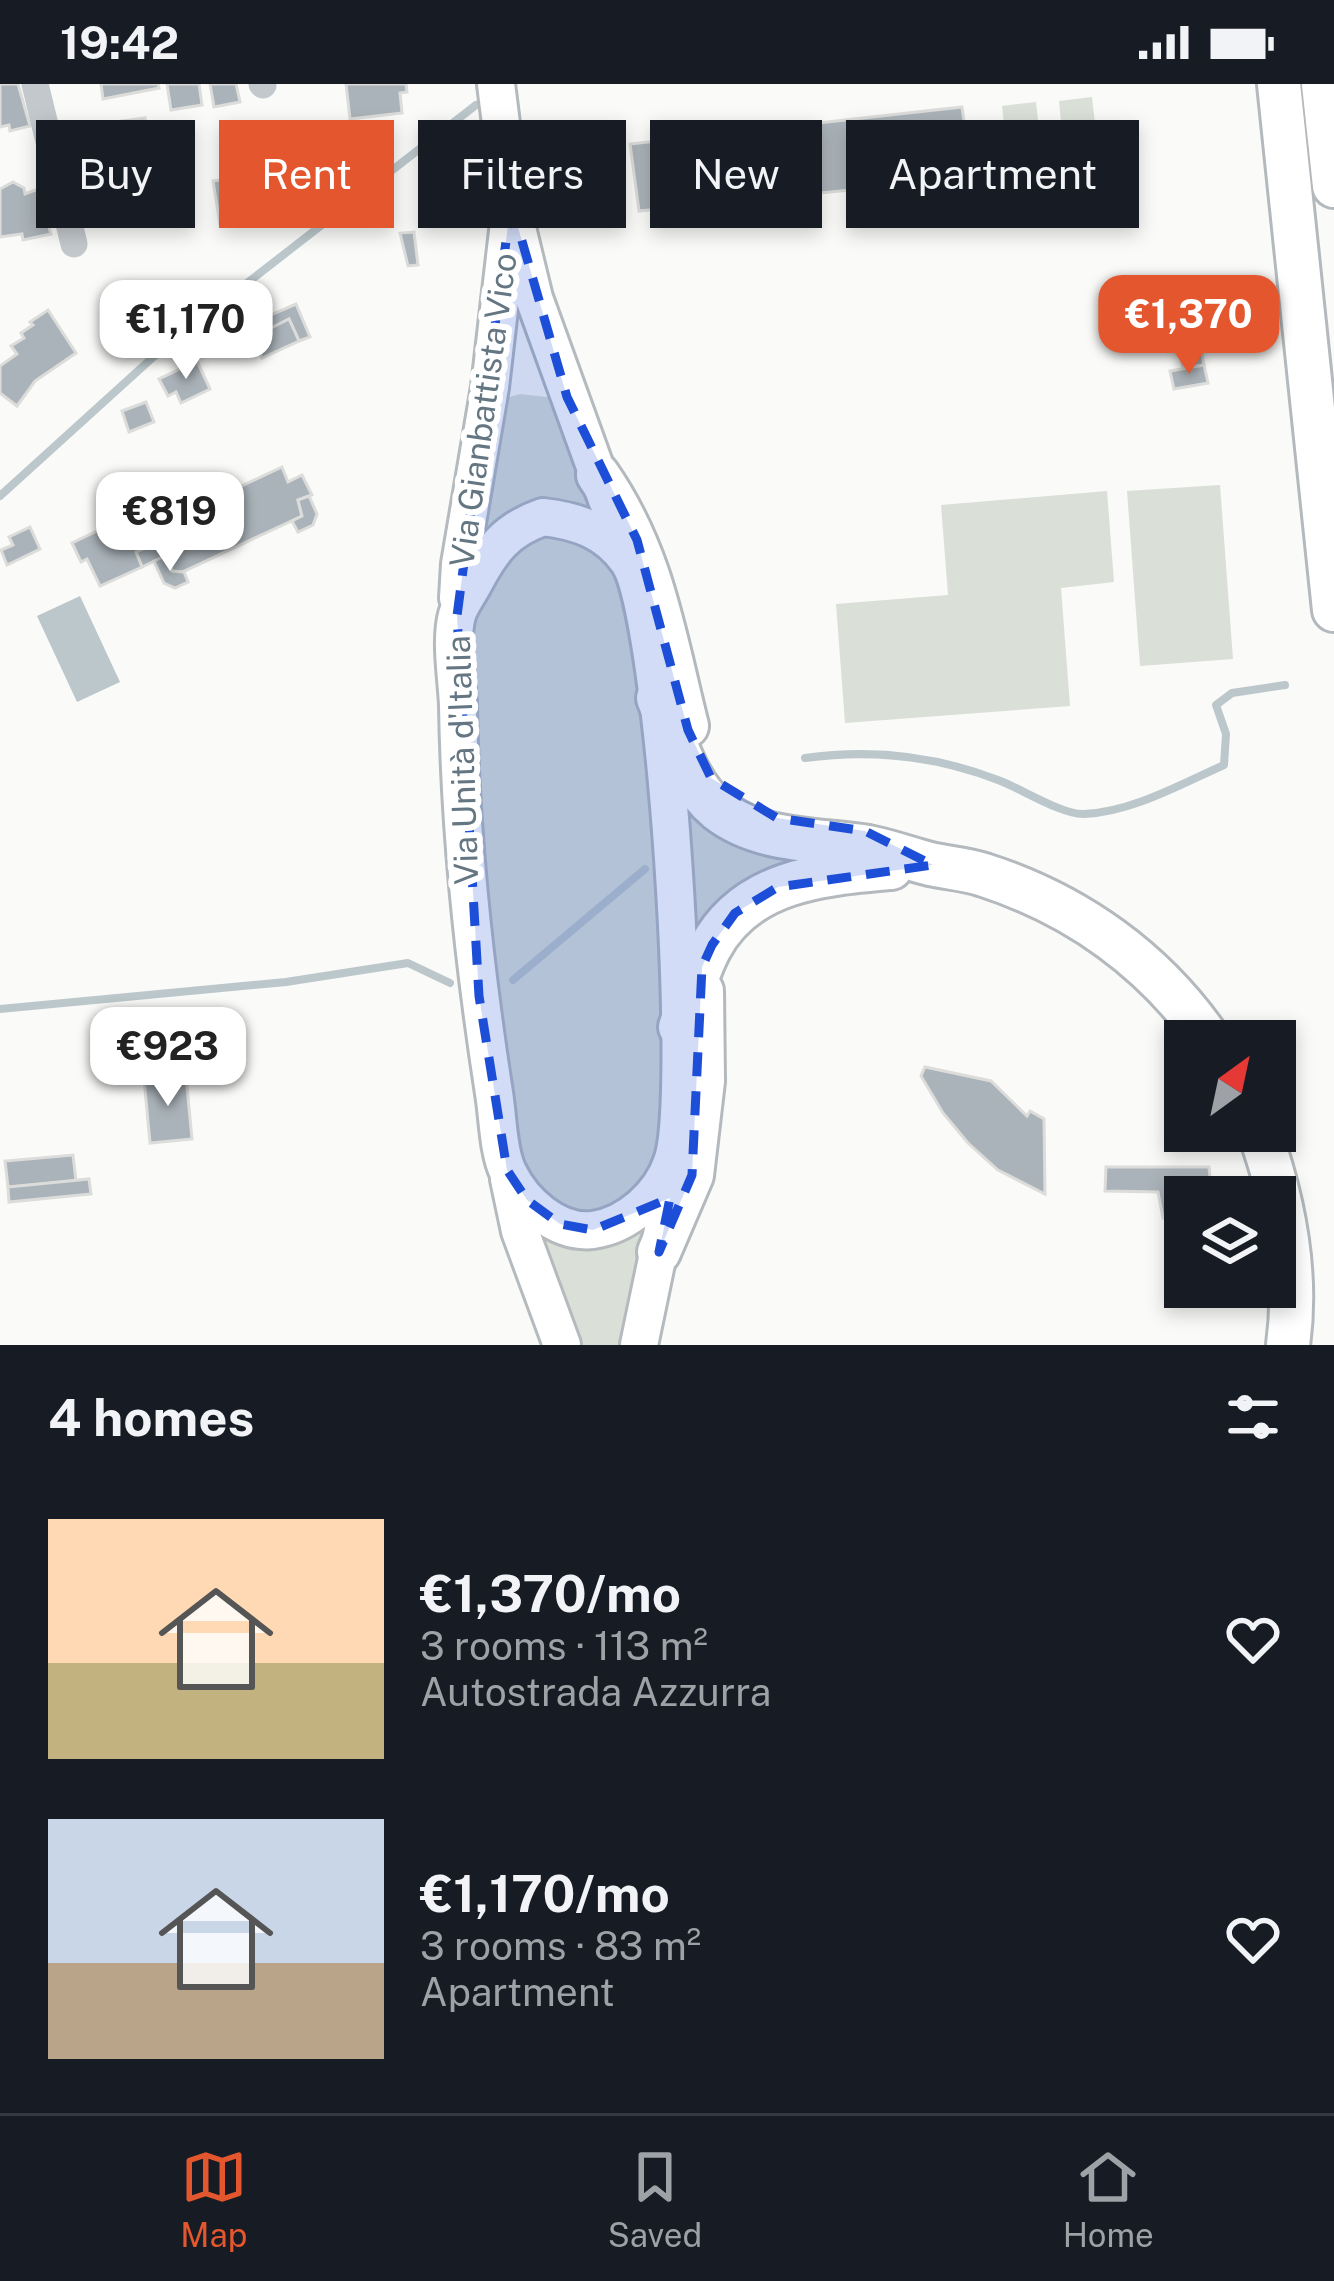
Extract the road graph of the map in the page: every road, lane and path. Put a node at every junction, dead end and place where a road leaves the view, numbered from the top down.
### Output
1 (35, 84) edge
2 (496, 84) edge
3 (1279, 84) edge
4 (1323, 84) edge
5 (501, 120) edge
6 (1334, 186) edge
7 (508, 228) edge
8 (518, 228) edge
9 (74, 244) dead end
10 (598, 475) junction
11 (631, 566) junction
12 (1334, 610) edge
13 (457, 616) junction
14 (658, 698) junction
15 (933, 865) junction
16 (702, 967) junction
17 (1193, 1020) edge
18 (680, 1027) junction
19 (1267, 1152) edge
20 (672, 1164) junction
21 (507, 1170) junction
22 (658, 1252) junction
23 (562, 1345) edge
24 (639, 1345) edge
25 (1288, 1345) edge

1 - 9 lane
2 - 5 main road, Via Gianbattista Vico
3 - 12 highway
4 - 6 highway
7 - 13 main road, Via Gianbattista Vico
8 - 10 main road, Via Gianbattista Vico
10 - 11 main road, Via Gianbattista Vico
10 - 15 highway
11 - 13 main road, Via Unità d'Italia
11 - 14 main road
13 - 21 main road, Via Unità d'Italia
14 - 15 highway
14 - 18 main road
15 - 16 highway
15 - 17 highway
16 - 18 highway
16 - 22 highway
18 - 20 main road
19 - 25 highway
20 - 21 main road
20 - 22 main road
21 - 23 main road, Via Unità d'Italia
22 - 24 main road

